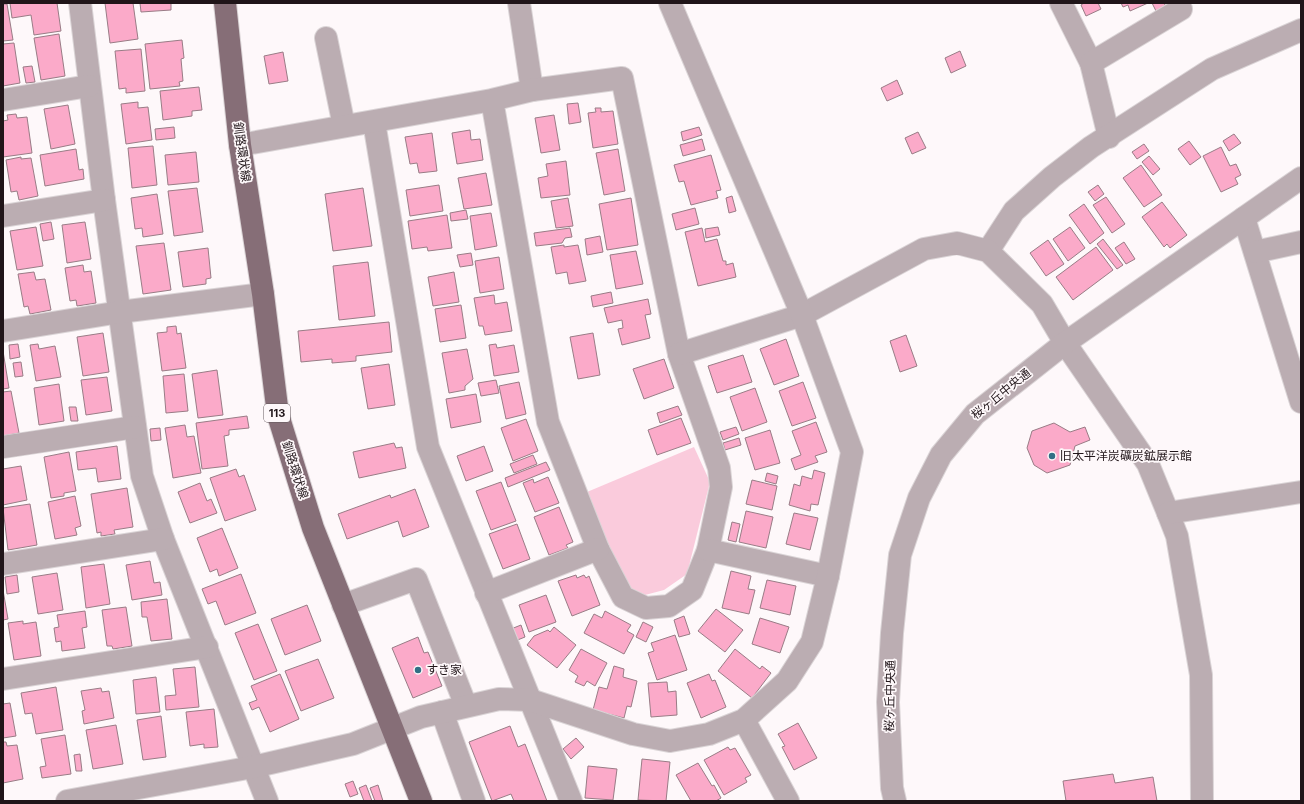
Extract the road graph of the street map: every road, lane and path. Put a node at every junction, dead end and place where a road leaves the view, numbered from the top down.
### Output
1 (80, 3) edge
2 (225, 3) edge
3 (519, 3) edge
4 (670, 3) edge
5 (1061, 3) edge
6 (1181, 9) dead end
7 (1301, 30) edge
8 (326, 38) dead end
9 (1091, 63) junction
10 (89, 86) junction
11 (532, 90) junction
12 (3, 100) edge
13 (492, 100) junction
14 (374, 122) junction
15 (344, 126) junction
16 (1109, 137) junction
17 (240, 145) junction
18 (1301, 178) edge
19 (104, 200) junction
20 (3, 216) edge
21 (1244, 218) junction
22 (1301, 242) edge
23 (988, 251) junction
24 (1255, 252) junction
25 (262, 294) junction
26 (120, 312) junction
27 (802, 315) junction
28 (3, 331) edge
29 (1065, 343) junction
30 (679, 354) junction
31 (1301, 402) edge
32 (135, 427) junction
33 (3, 447) edge
34 (1301, 492) edge
35 (1168, 513) junction
36 (163, 539) junction
37 (598, 549) junction
38 (708, 550) junction
39 (3, 564) edge
40 (828, 576) junction
41 (486, 593) junction
42 (343, 605) junction
43 (207, 647) junction
44 (3, 679) edge
45 (530, 700) junction
46 (466, 706) junction
47 (442, 712) junction
48 (744, 720) junction
49 (391, 729) junction
50 (253, 767) junction
51 (67, 801) edge
52 (267, 801) edge
53 (421, 801) edge
54 (474, 801) edge
55 (571, 801) edge
56 (788, 801) edge
57 (895, 801) edge
58 (1202, 801) edge

1 - 10 street
2 - 17 main road, 釧路環状線 / 113
3 - 11 street
4 - 27 street
5 - 9 street
6 - 9 street
7 - 16 street
8 - 15 street
9 - 16 street
10 - 12 street
10 - 19 street
11 - 13 street
11 - 30 street
13 - 14 street
13 - 37 street
14 - 15 street
14 - 41 street
15 - 17 street
16 - 23 street
17 - 25 main road, 釧路環状線 / 113
18 - 21 street, 桜ヶ丘中央通
19 - 20 street
19 - 26 street
21 - 24 street
21 - 29 street, 桜ヶ丘中央通
22 - 24 street
23 - 27 street
23 - 29 street
24 - 31 street
25 - 26 street
25 - 42 main road, 釧路環状線 / 113
26 - 28 street
26 - 32 street
27 - 30 street
27 - 40 street
29 - 35 street
29 - 57 street, 桜ヶ丘中央通
30 - 38 street
32 - 33 street
32 - 36 street
34 - 35 street
35 - 58 street
36 - 39 street
36 - 43 street
37 - 38 street
37 - 41 street
38 - 40 street
40 - 48 street
41 - 45 street
42 - 46 street
42 - 49 main road, 釧路環状線 / 113
43 - 44 street
43 - 50 street
45 - 46 street
45 - 48 street
45 - 55 street
46 - 47 street
47 - 49 street
47 - 54 street
48 - 56 street
49 - 50 street
49 - 53 main road, 釧路環状線 / 113
50 - 51 street
50 - 52 street

